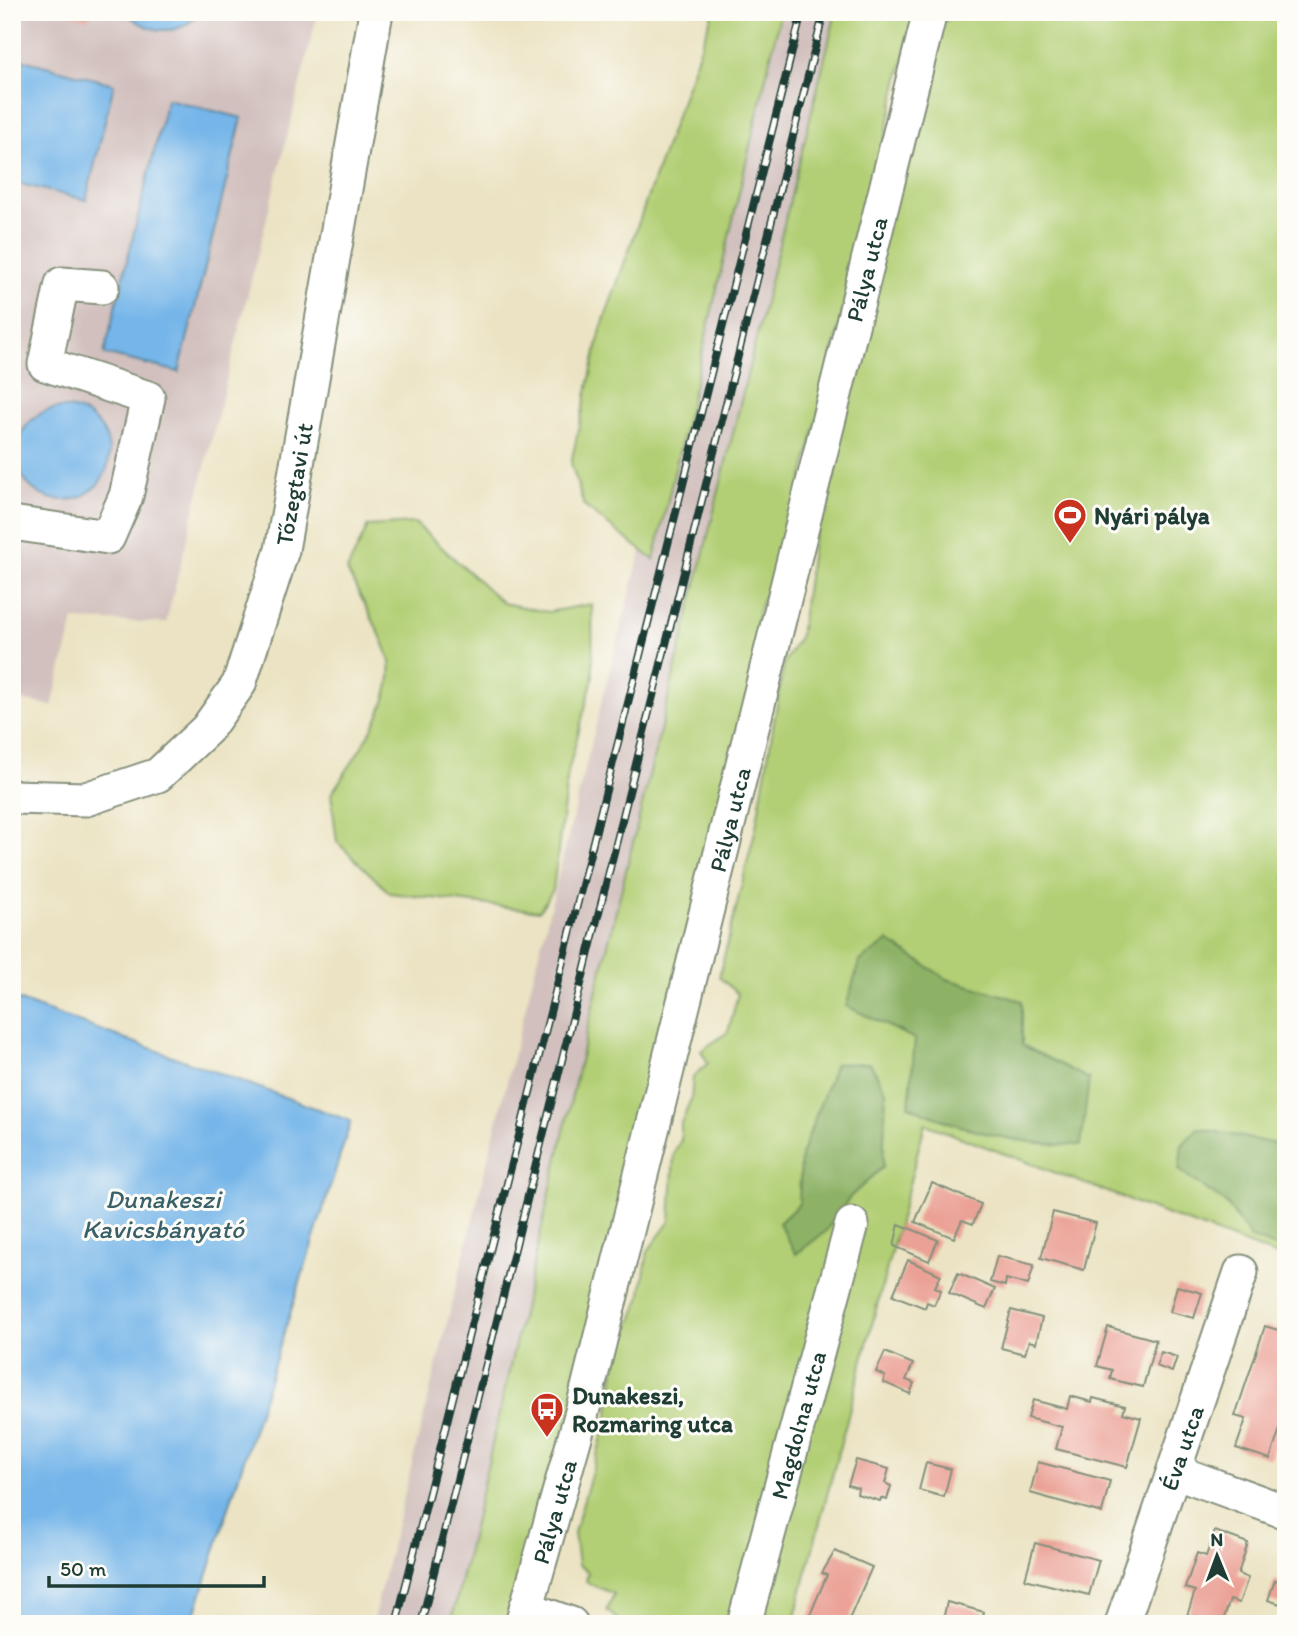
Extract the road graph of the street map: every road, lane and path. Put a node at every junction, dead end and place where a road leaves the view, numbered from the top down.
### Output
1 (376, 12) edge
2 (930, 12) edge
3 (103, 287) dead end
4 (12, 523) edge
5 (12, 797) edge
6 (852, 1224) dead end
7 (1241, 1272) dead end
8 (1174, 1471) junction
9 (1286, 1512) edge
10 (524, 1616) edge
11 (571, 1624) edge
12 (744, 1624) edge
13 (1122, 1624) edge

1 - 5 street, Tőzegtavi út
2 - 10 street, Pálya utca
3 - 4 street
6 - 12 street, Magdolna utca
7 - 8 street, Éva utca
8 - 9 street
8 - 13 street, Éva utca
10 - 11 street

